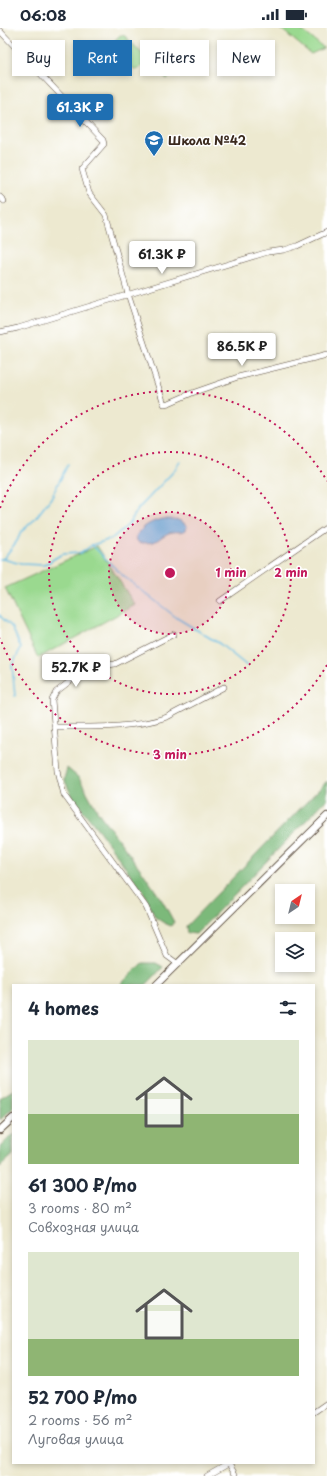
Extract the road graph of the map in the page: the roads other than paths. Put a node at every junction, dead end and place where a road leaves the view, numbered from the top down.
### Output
1 (0, 31) edge
2 (0, 197) edge
3 (4, 201) dead end
4 (327, 232) edge
5 (128, 294) junction
6 (0, 332) edge
7 (327, 355) edge
8 (327, 527) edge
9 (220, 601) dead end
10 (174, 634) dead end
11 (224, 687) dead end
12 (54, 727) junction
13 (327, 816) edge
14 (178, 964) junction
15 (157, 984) edge
16 (12, 1119) edge
17 (0, 1130) edge
18 (327, 1403) edge
19 (315, 1411) edge
20 (228, 1464) edge
21 (230, 1464) edge
22 (207, 1476) edge
23 (236, 1476) edge

1 - 5 street
2 - 3 street
4 - 5 street
5 - 6 street
5 - 7 street
8 - 9 street
10 - 12 street
11 - 12 street
12 - 14 street
13 - 14 street
14 - 15 street
16 - 17 street
18 - 19 street
20 - 22 street
21 - 23 street

